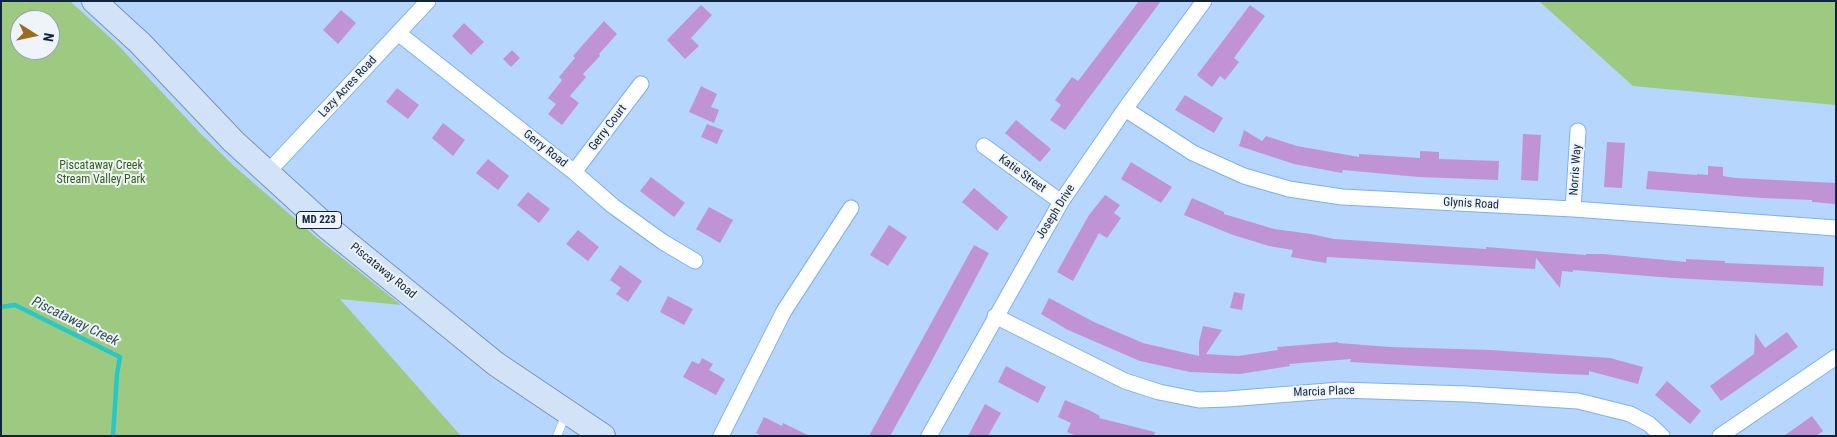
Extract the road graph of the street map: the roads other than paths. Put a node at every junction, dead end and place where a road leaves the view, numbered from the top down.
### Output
1 (94, 1) edge
2 (428, 1) edge
3 (1204, 1) edge
4 (398, 33) junction
5 (641, 84) dead end
6 (1125, 109) junction
7 (1578, 131) dead end
8 (984, 146) dead end
9 (574, 172) junction
10 (267, 173) junction
11 (1061, 202) junction
12 (851, 208) dead end
13 (1573, 209) junction
14 (1836, 228) edge
15 (695, 261) dead end
16 (996, 316) junction
17 (1836, 357) edge
18 (566, 412) junction
19 (557, 436) edge
20 (603, 436) edge
21 (721, 436) edge
22 (929, 436) edge
23 (1662, 436) edge
24 (1720, 436) edge

1 - 10 main road, Piscataway Road / MD 223
2 - 4 street, Lazy Acres Road
3 - 6 street, Joseph Drive
4 - 9 street, Gerry Road
4 - 10 street, Lazy Acres Road
5 - 9 street, Gerry Court
6 - 11 street, Joseph Drive
6 - 13 street, Glynis Road
7 - 13 street, Norris Way
8 - 11 street, Katie Street
9 - 15 street, Gerry Road
10 - 18 main road, Piscataway Road / MD 223
11 - 16 street, Joseph Drive
12 - 21 street
13 - 14 street, Glynis Road
16 - 22 street, Joseph Drive
16 - 23 street, Marcia Place
17 - 24 street
18 - 19 lane
18 - 20 main road, Piscataway Road / MD 223

